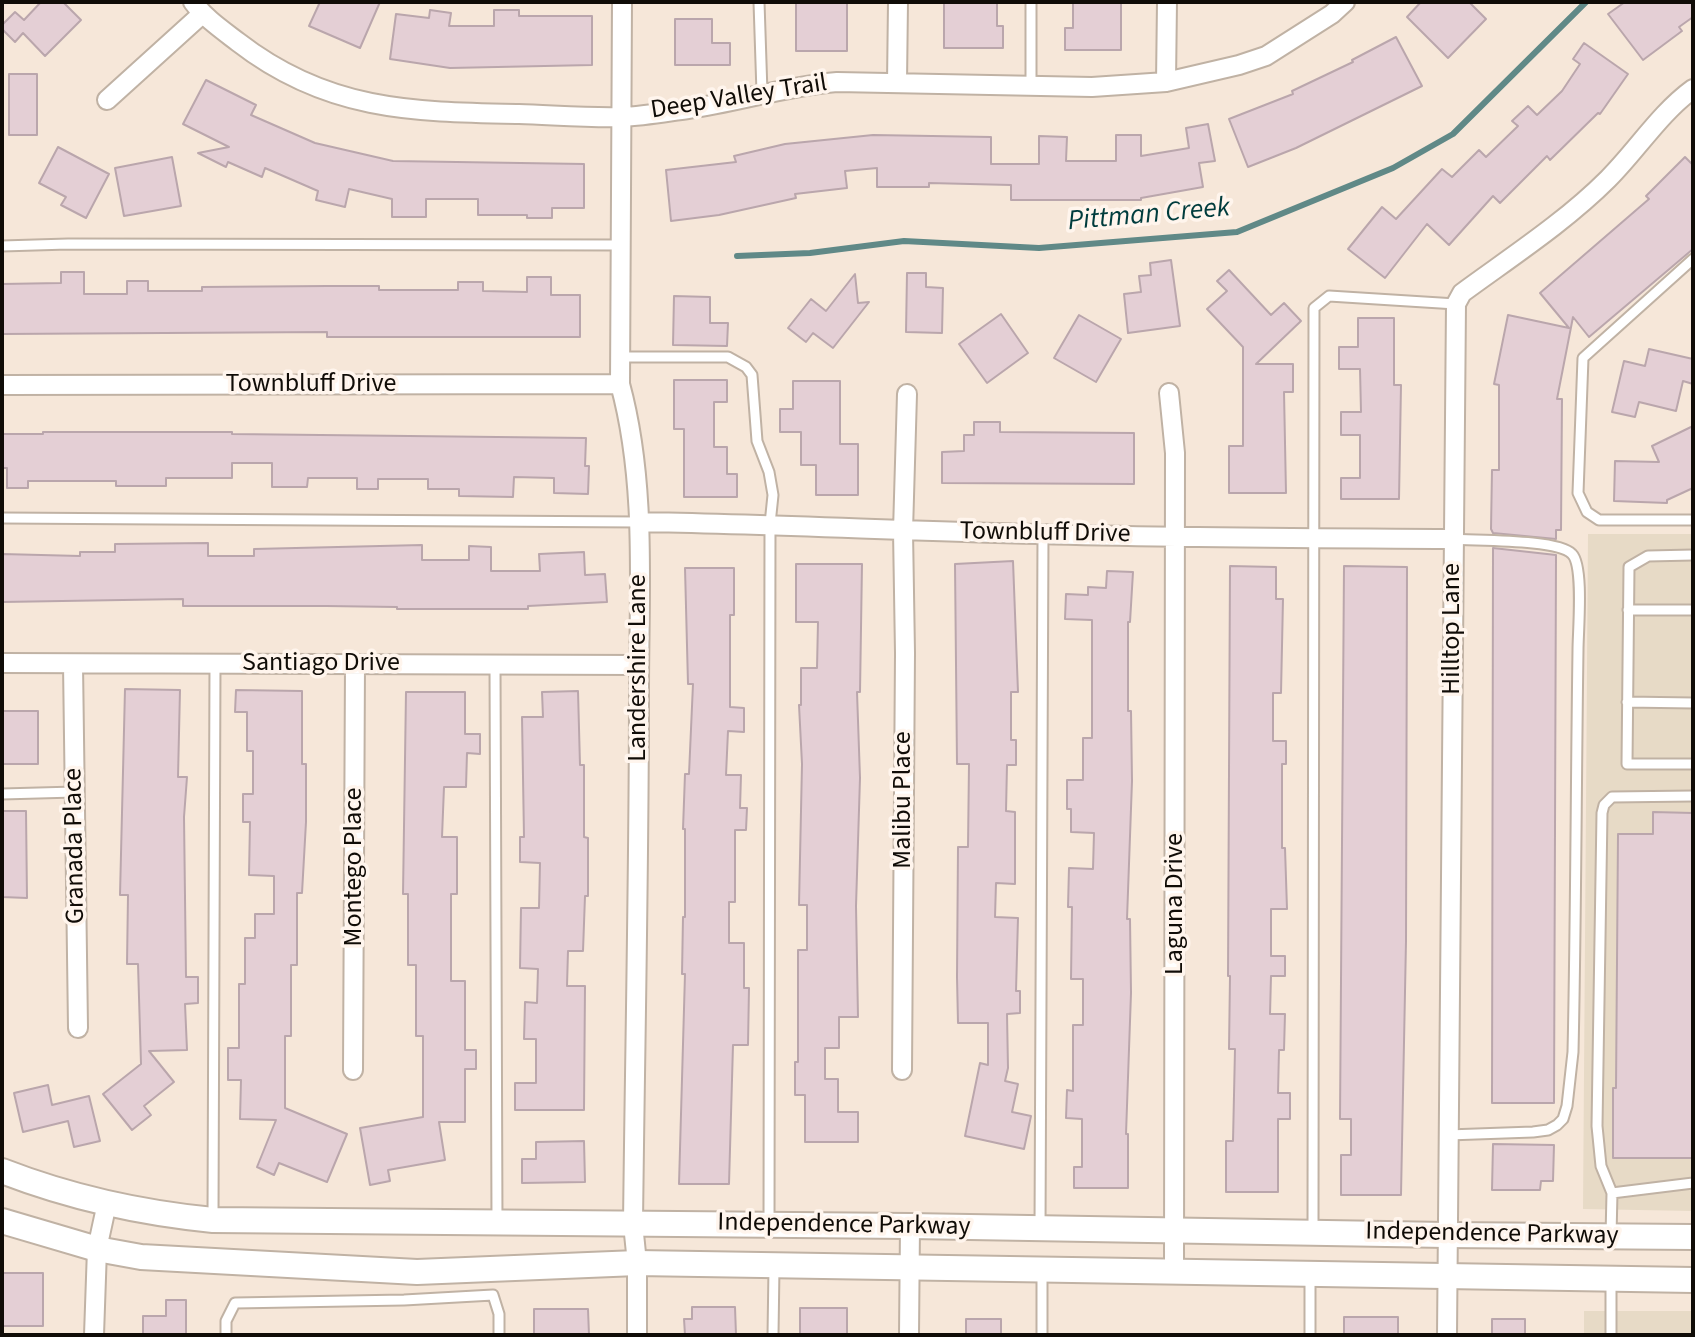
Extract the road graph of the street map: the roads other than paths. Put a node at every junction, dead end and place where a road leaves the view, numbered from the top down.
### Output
1 (622, 2) edge
2 (759, 2) edge
3 (898, 2) edge
4 (1031, 2) edge
5 (1167, 2) edge
6 (1345, 2) edge
7 (197, 8) edge
8 (1166, 82) junction
9 (897, 83) junction
10 (1031, 86) junction
11 (1693, 89) edge
12 (762, 93) junction
13 (107, 100) dead end
14 (622, 117) junction
15 (621, 245) junction
16 (2, 246) edge
17 (1693, 259) edge
18 (1456, 304) junction
19 (621, 357) junction
20 (620, 384) junction
21 (2, 385) edge
22 (1169, 393) dead end
23 (907, 394) dead end
24 (2, 518) edge
25 (1693, 520) edge
26 (638, 522) junction
27 (770, 524) junction
28 (903, 531) junction
29 (1043, 534) junction
30 (1173, 538) junction
31 (1315, 538) junction
32 (1452, 539) junction
33 (1693, 555) edge
34 (1628, 610) junction
35 (1693, 610) edge
36 (2, 663) edge
37 (73, 664) junction
38 (215, 664) junction
39 (355, 664) junction
40 (495, 665) junction
41 (639, 665) junction
42 (1627, 702) junction
43 (1693, 703) edge
44 (1693, 764) edge
45 (75, 792) junction
46 (2, 794) edge
47 (1693, 796) edge
48 (78, 1028) dead end
49 (353, 1070) dead end
50 (902, 1070) dead end
51 (1448, 1135) junction
52 (2, 1171) edge
53 (1693, 1183) edge
54 (1612, 1193) junction
55 (107, 1203) junction
56 (213, 1220) junction
57 (2, 1221) edge
58 (497, 1223) junction
59 (633, 1224) junction
60 (769, 1225) junction
61 (910, 1226) junction
62 (1040, 1228) junction
63 (1175, 1230) junction
64 (1313, 1233) junction
65 (1446, 1235) junction
66 (1611, 1236) junction
67 (1693, 1237) edge
68 (97, 1249) junction
69 (637, 1263) junction
70 (774, 1265) junction
71 (910, 1267) junction
72 (1042, 1269) junction
73 (1174, 1271) junction
74 (1310, 1273) junction
75 (1447, 1276) junction
76 (1611, 1279) junction
77 (1693, 1280) edge
78 (94, 1335) edge
79 (226, 1335) edge
80 (499, 1335) edge
81 (637, 1335) edge
82 (773, 1335) edge
83 (909, 1335) edge
84 (1042, 1335) edge
85 (1310, 1335) edge
86 (1447, 1335) edge
87 (1611, 1335) edge

1 - 14 street, Landershire Lane
2 - 12 lane
3 - 9 street
4 - 10 lane
5 - 8 street
6 - 8 street, Deep Valley Trail
7 - 13 street
7 - 14 street, Deep Valley Trail
8 - 10 street, Deep Valley Trail
9 - 10 street, Deep Valley Trail
9 - 12 street, Deep Valley Trail
11 - 18 street
12 - 14 street, Deep Valley Trail
14 - 15 street, Landershire Lane
15 - 16 lane
15 - 19 street, Landershire Lane
17 - 25 lane
18 - 31 lane
18 - 32 street, Hilltop Lane
19 - 20 street, Landershire Lane
19 - 27 lane
20 - 21 street, Townbluff Drive
20 - 26 street, Landershire Lane
22 - 30 street, Laguna Drive
23 - 28 street, Malibu Place
24 - 26 lane
26 - 27 street, Townbluff Drive
26 - 41 street, Landershire Lane
27 - 28 street, Townbluff Drive
27 - 60 lane
28 - 29 street, Townbluff Drive
28 - 50 street, Malibu Place
29 - 30 street, Townbluff Drive
29 - 62 lane
30 - 31 street, Townbluff Drive
30 - 63 street, Laguna Drive
31 - 32 street, Townbluff Drive
31 - 64 lane
32 - 51 street, Hilltop Lane
32 - 51 lane
33 - 34 lane
34 - 35 lane
34 - 42 lane
36 - 37 street, Santiago Drive
37 - 38 street, Santiago Drive
37 - 45 street, Granada Place
38 - 39 street, Santiago Drive
38 - 56 lane
39 - 40 street, Santiago Drive
39 - 49 street, Montego Place
40 - 41 street, Santiago Drive
40 - 58 lane
41 - 59 street, Landershire Lane
42 - 43 lane
42 - 44 lane
45 - 46 lane
45 - 48 street, Granada Place
47 - 54 lane
51 - 65 street, Hilltop Lane
52 - 55 main road, Independence Parkway
53 - 54 lane
54 - 66 lane
55 - 56 main road, Independence Parkway
55 - 68 street
56 - 58 main road, Independence Parkway
57 - 68 main road, Independence Parkway
58 - 59 main road, Independence Parkway
59 - 60 main road, Independence Parkway
59 - 69 street, Landershire Lane
60 - 61 main road, Independence Parkway
61 - 62 main road, Independence Parkway
61 - 71 street
62 - 63 main road, Independence Parkway
63 - 64 main road, Independence Parkway
63 - 73 street, Laguna Drive
64 - 65 main road, Independence Parkway
65 - 66 main road, Independence Parkway
65 - 75 street, Hilltop Lane
66 - 67 main road, Independence Parkway
68 - 69 main road, Independence Parkway
68 - 78 street
69 - 70 main road, Independence Parkway
69 - 81 street, Landershire Lane
70 - 71 main road, Independence Parkway
70 - 82 lane
71 - 72 main road, Independence Parkway
71 - 83 street
72 - 73 main road, Independence Parkway
72 - 84 lane
73 - 74 main road, Independence Parkway
74 - 75 main road, Independence Parkway
74 - 85 lane
75 - 76 main road, Independence Parkway
75 - 86 street, Hilltop Lane
76 - 77 main road, Independence Parkway
76 - 87 lane
79 - 80 lane

